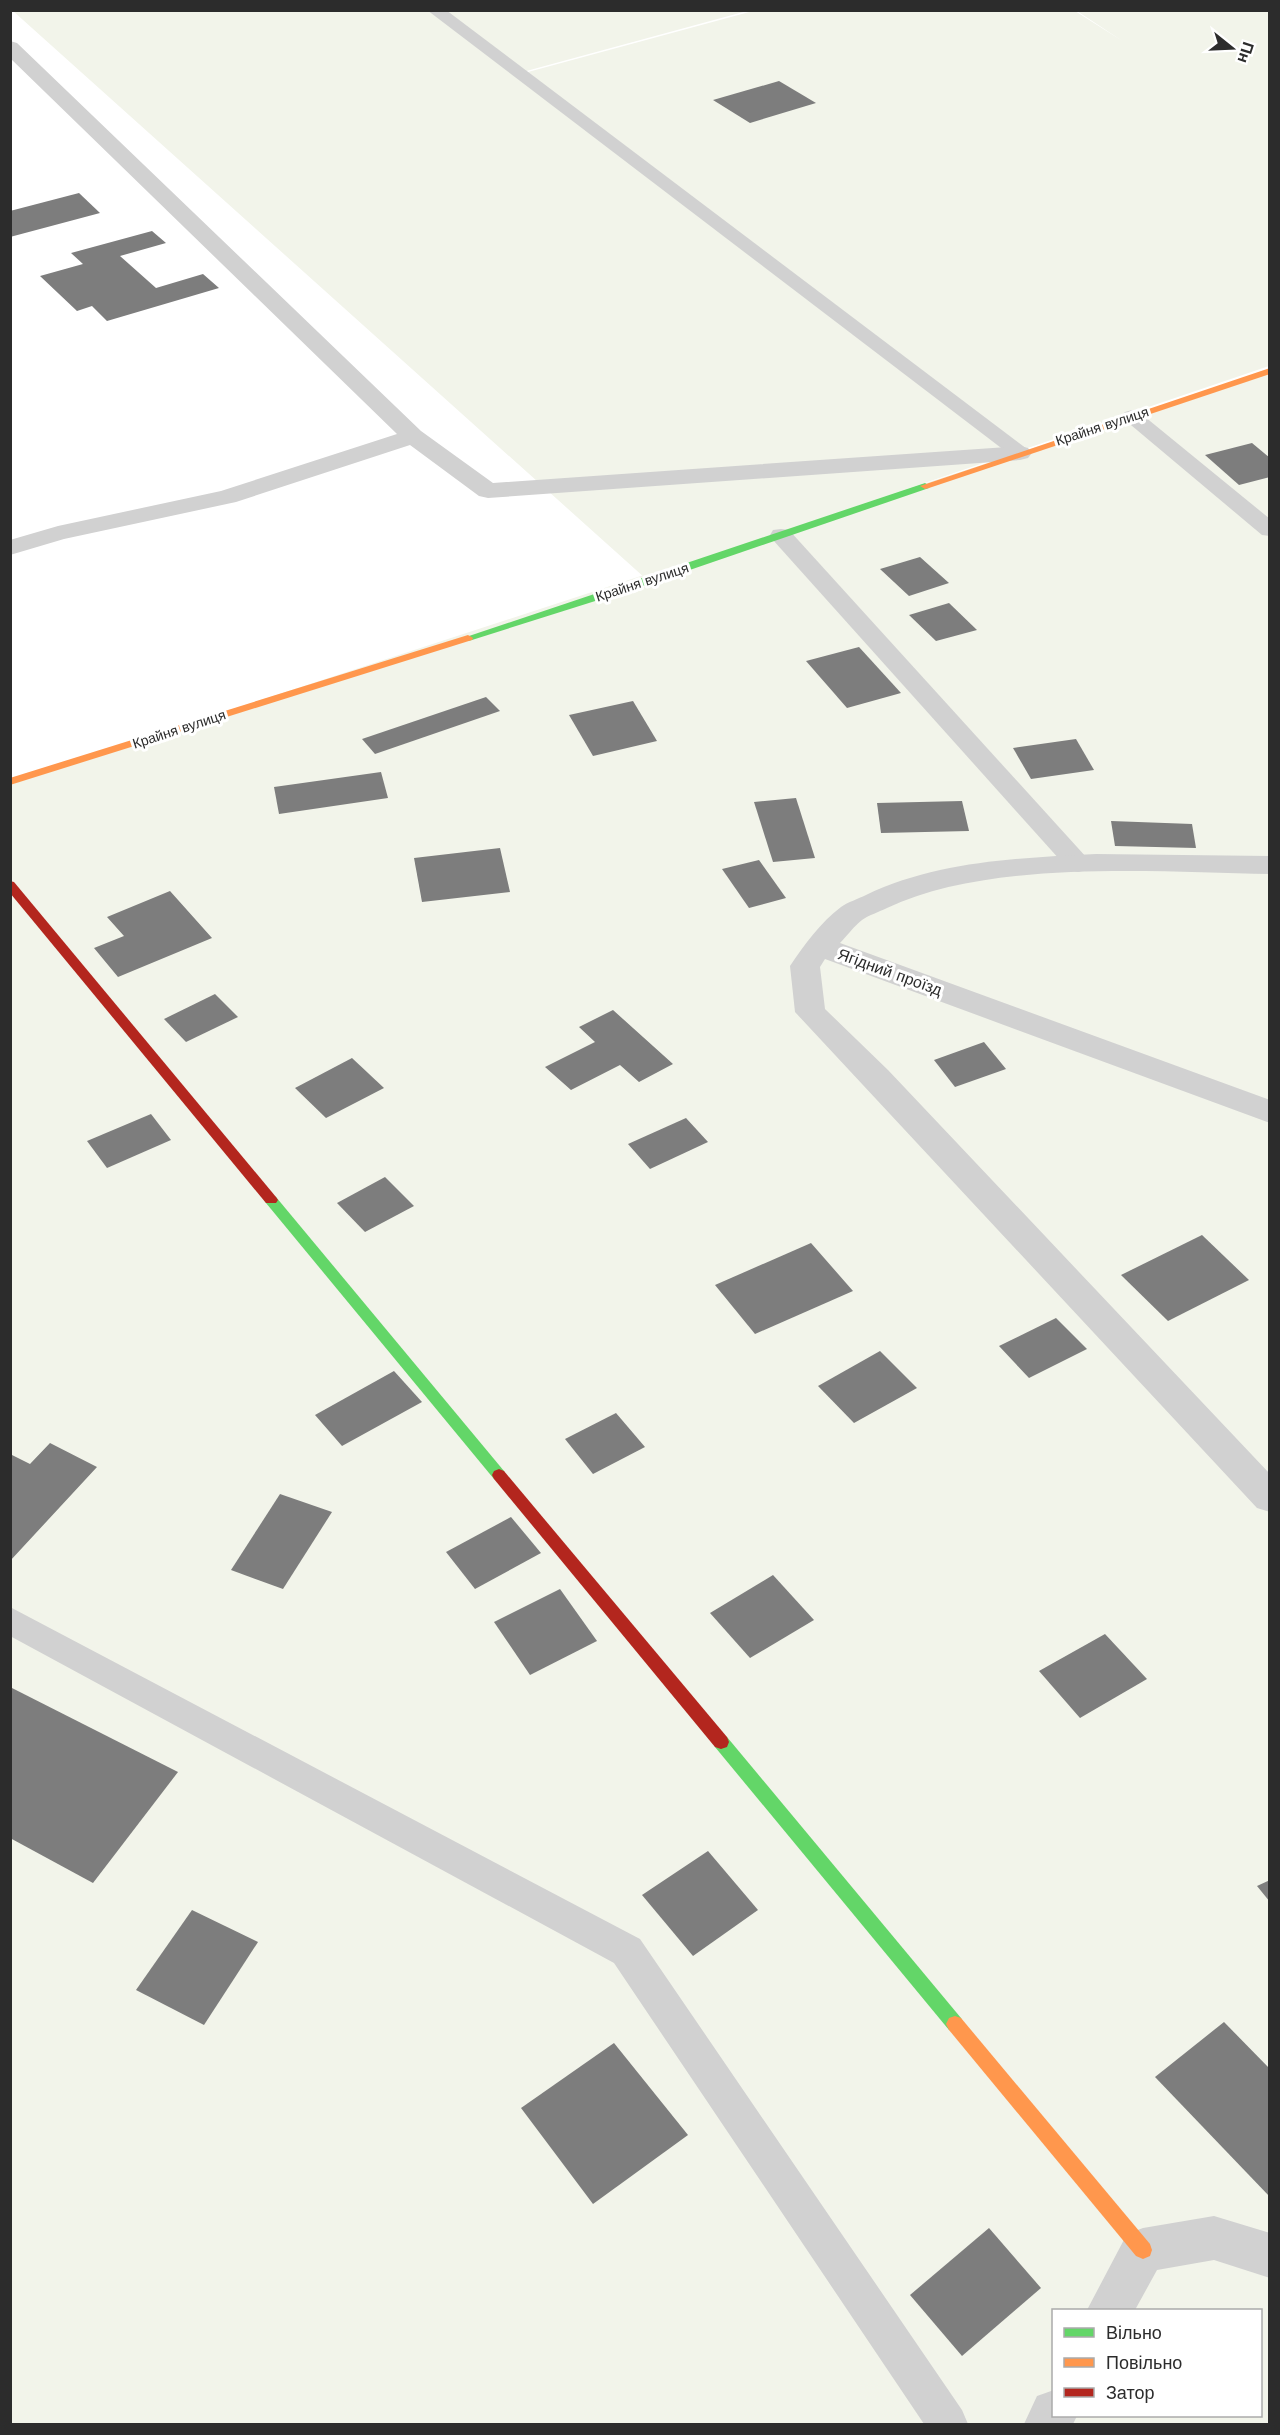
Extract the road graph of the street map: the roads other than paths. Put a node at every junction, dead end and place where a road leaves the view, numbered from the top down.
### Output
1 (435, 10) edge
2 (10, 47) edge
3 (1269, 371) edge
4 (1132, 416) junction
5 (413, 436) junction
6 (1020, 453) junction
7 (1269, 530) edge
8 (781, 535) junction
9 (10, 548) edge
10 (10, 782) edge
11 (1078, 864) junction
12 (1269, 865) edge
13 (10, 885) edge
14 (819, 946) junction
15 (1269, 1112) edge
16 (1269, 1498) edge
17 (10, 1620) edge
18 (1143, 2250) junction
19 (1269, 2256) edge
20 (1111, 2309) edge
21 (948, 2424) edge

1 - 6 lane
2 - 5 street
3 - 4 street, Крайня вулиця
4 - 6 street, Крайня вулиця
4 - 7 lane
5 - 6 street
5 - 9 street
6 - 8 street, Крайня вулиця
8 - 10 street, Крайня вулиця
8 - 11 lane
11 - 12 street, Ягідний проїзд
11 - 14 street, Ягідний проїзд
13 - 18 street
14 - 15 street, Ягідний проїзд
14 - 16 street
17 - 21 lane
18 - 19 street
18 - 20 street

